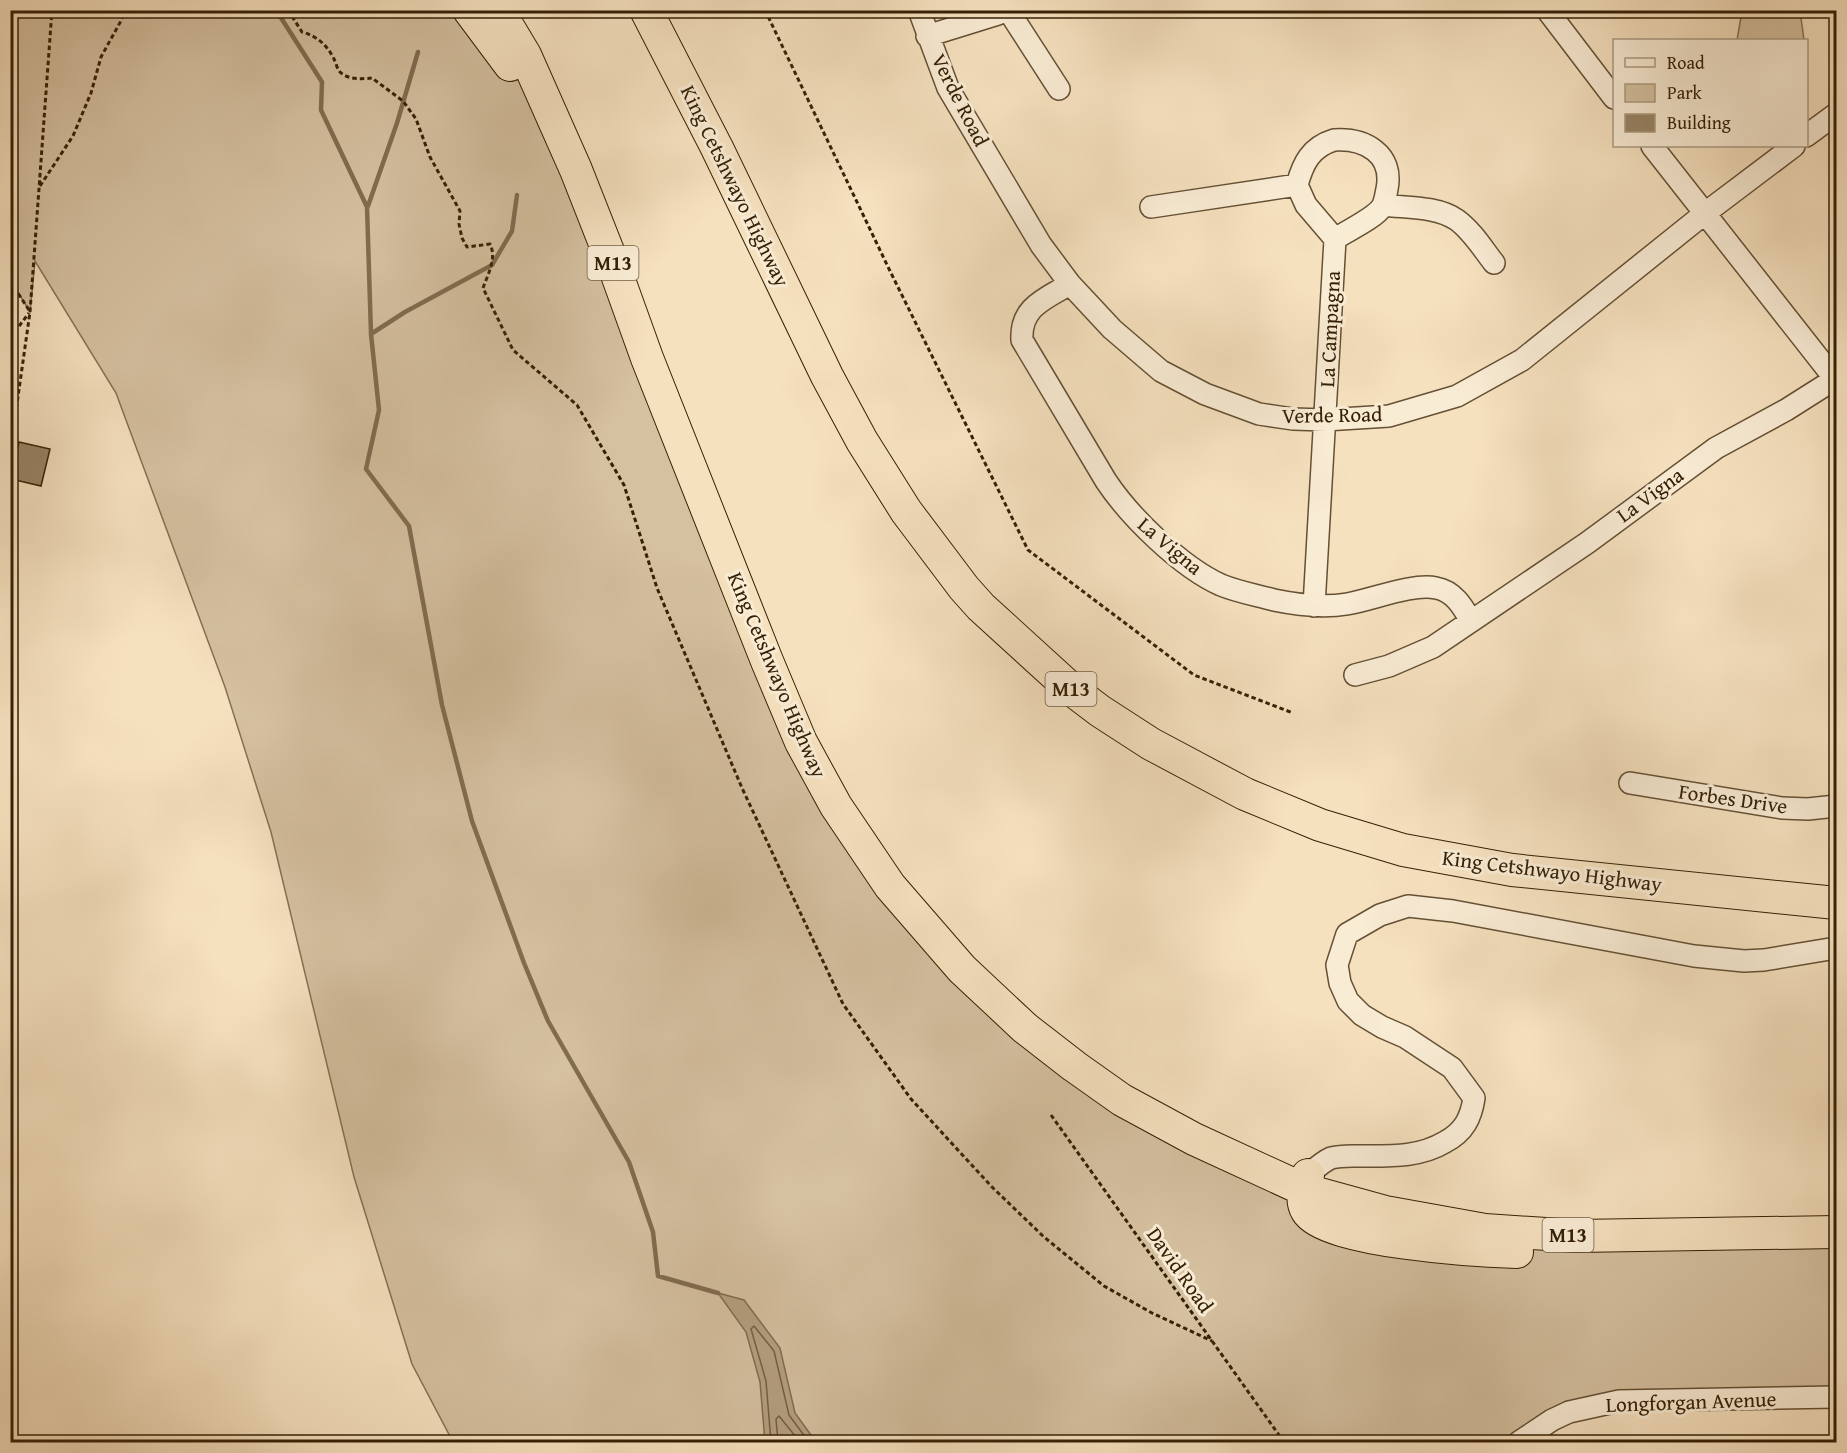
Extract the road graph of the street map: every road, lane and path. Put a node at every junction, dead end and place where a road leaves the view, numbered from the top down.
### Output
1 (51, 10) edge
2 (125, 10) edge
3 (288, 10) edge
4 (469, 10) edge
5 (498, 10) edge
6 (646, 10) edge
7 (765, 10) edge
8 (918, 10) edge
9 (1002, 10) edge
10 (1008, 10) edge
11 (1547, 10) edge
12 (927, 36) junction
13 (1059, 89) dead end
14 (1613, 97) edge
15 (550, 111) junction
16 (1836, 114) edge
17 (1808, 135) edge
18 (1653, 147) edge
19 (1793, 147) edge
20 (1297, 185) junction
21 (39, 187) junction
22 (1383, 206) junction
23 (1151, 207) dead end
24 (1704, 214) junction
25 (1335, 239) junction
26 (1494, 263) dead end
27 (10, 281) edge
28 (1070, 284) junction
29 (30, 312) junction
30 (10, 338) edge
31 (1836, 379) edge
32 (1325, 420) junction
33 (10, 453) edge
34 (1314, 606) junction
35 (1471, 621) junction
36 (1355, 675) dead end
37 (1293, 713) dead end
38 (1630, 783) dead end
39 (1836, 806) edge
40 (1836, 903) edge
41 (1836, 948) edge
42 (1051, 1115) dead end
43 (1306, 1182) junction
44 (1836, 1232) edge
45 (1212, 1341) junction
46 (1836, 1397) edge
47 (1284, 1443) edge
48 (1519, 1443) edge

1 - 21 path
2 - 21 path
3 - 45 path
4 - 15 highway
5 - 15 highway, King Cetshwayo Highway / M13
6 - 40 highway, King Cetshwayo Highway / M13
7 - 37 path
8 - 12 street, Verde Road
9 - 12 street
10 - 13 street
11 - 14 street
12 - 28 street, Verde Road
15 - 43 highway, King Cetshwayo Highway / M13
16 - 17 street
18 - 24 street, La Vigna
19 - 24 street, Verde Road
20 - 22 street
20 - 23 street
20 - 25 street
21 - 29 path
22 - 25 street
22 - 26 street
24 - 31 street, La Vigna
24 - 32 street, Verde Road
25 - 32 street, La Campagna
27 - 29 path
28 - 32 street, Verde Road
28 - 34 street, La Vigna
29 - 30 path
29 - 33 path
31 - 35 street, La Vigna
32 - 34 street, La Campagna
34 - 35 street, La Vigna
35 - 36 street, La Vigna
38 - 39 street, Forbes Drive
41 - 43 street
42 - 45 path, David Road
43 - 44 highway, King Cetshwayo Highway / M13
45 - 47 path, David Road
46 - 48 street, Longforgan Avenue

